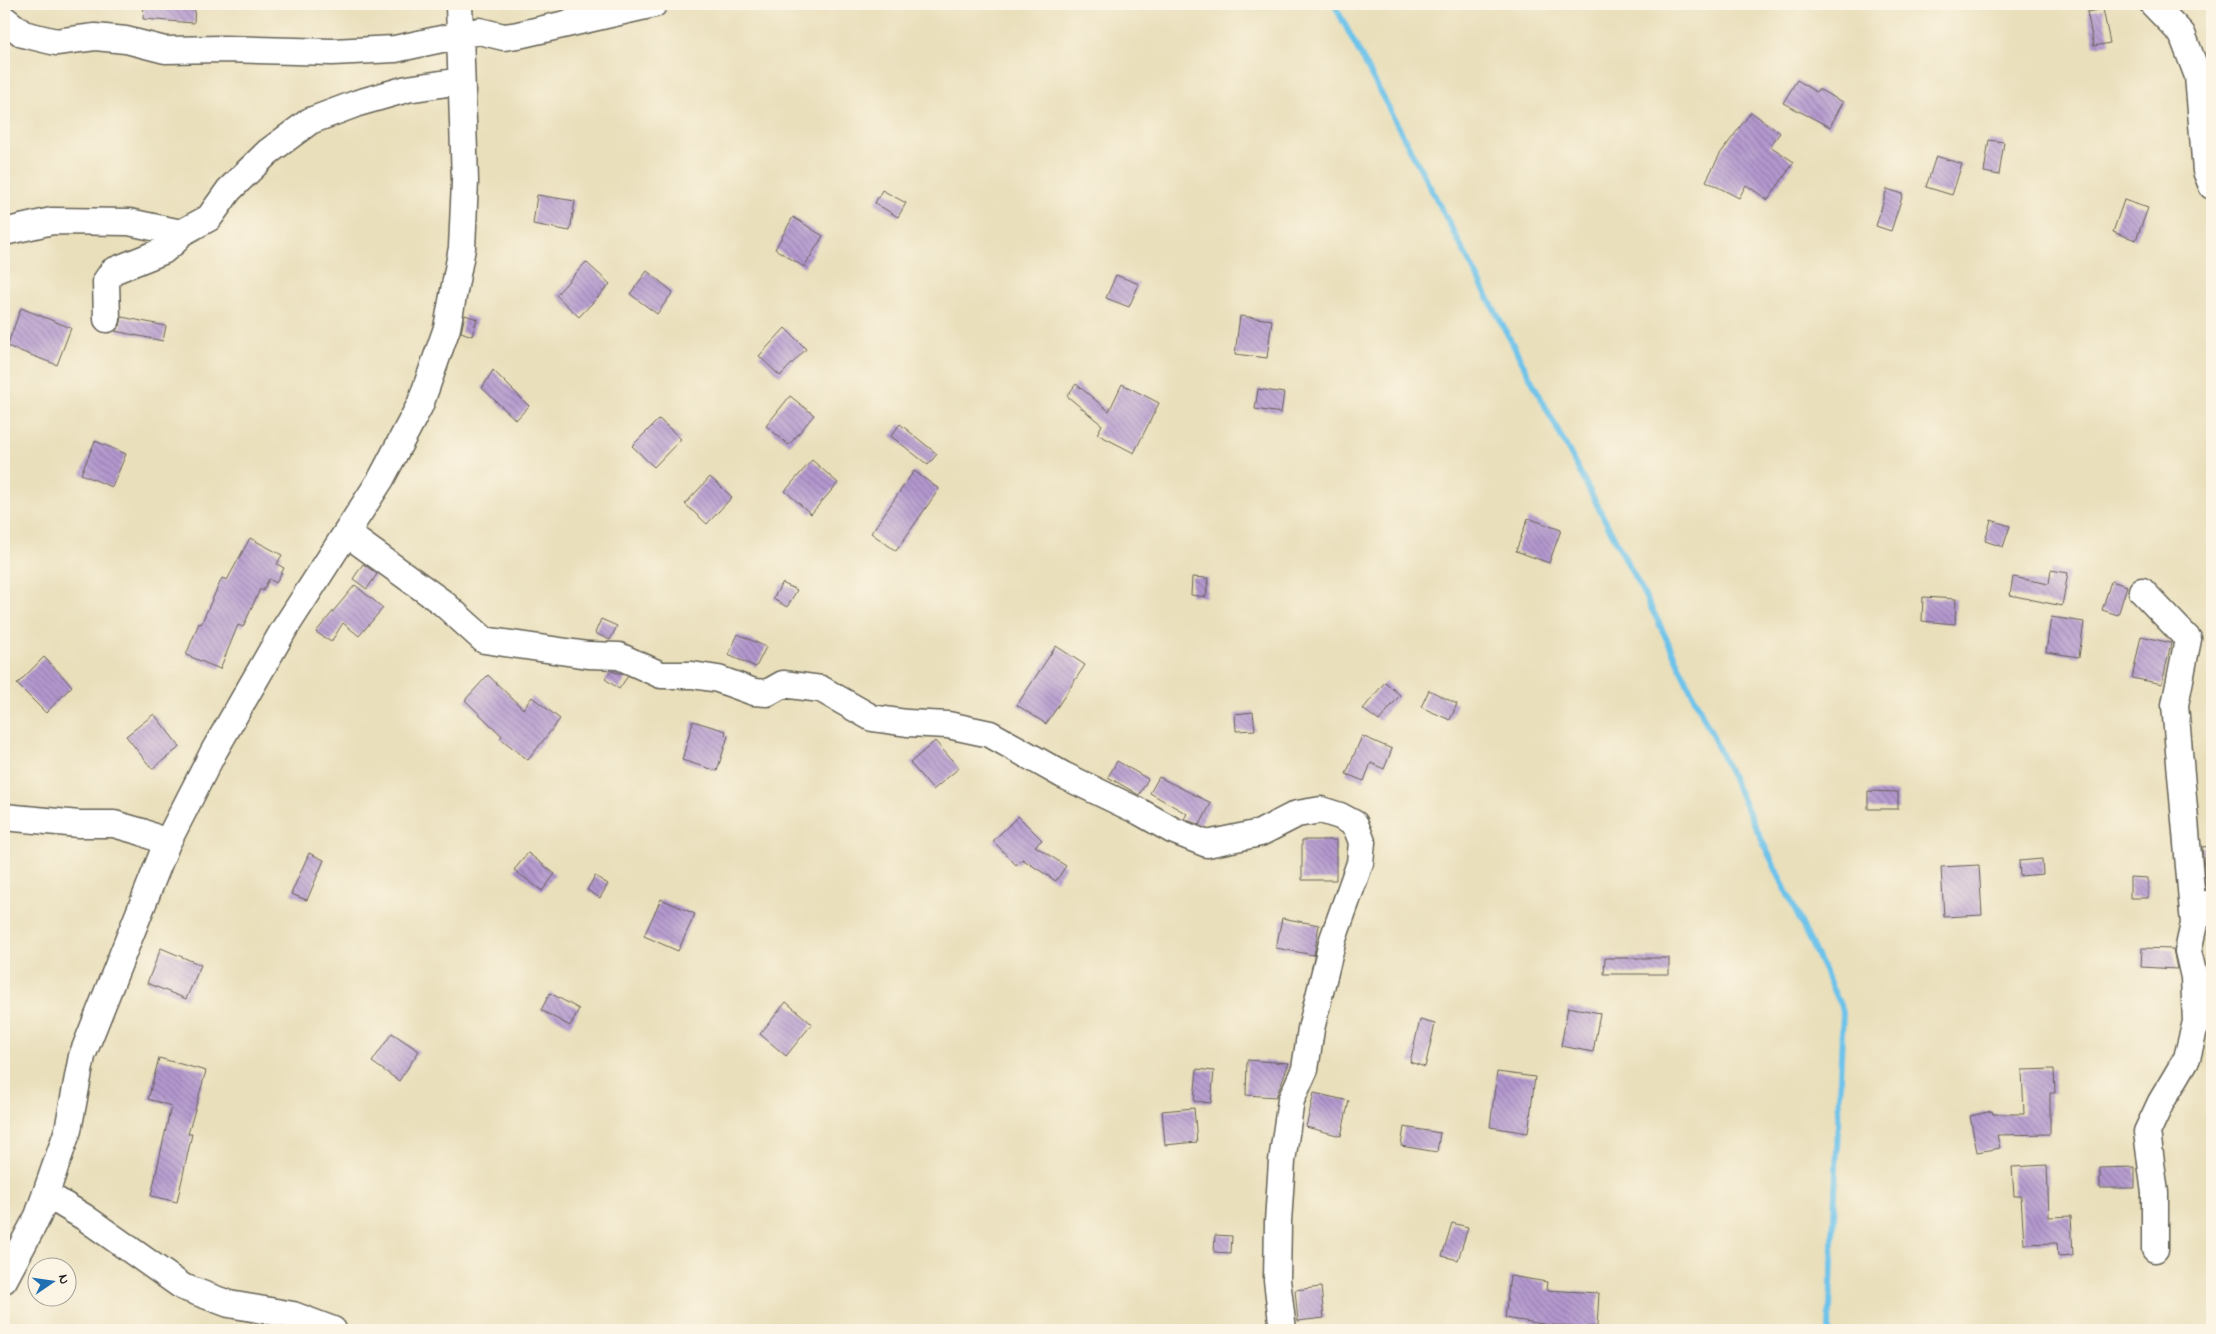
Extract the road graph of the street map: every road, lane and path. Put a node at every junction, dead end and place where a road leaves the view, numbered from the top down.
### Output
1 (459, 4) edge
2 (654, 4) edge
3 (2153, 4) edge
4 (4, 19) edge
5 (459, 36) junction
6 (461, 81) junction
7 (2212, 186) edge
8 (4, 232) edge
9 (181, 233) junction
10 (107, 319) dead end
11 (346, 533) junction
12 (2142, 590) dead end
13 (4, 817) edge
14 (167, 843) junction
15 (2212, 904) edge
16 (2194, 924) junction
17 (42, 1205) junction
18 (4, 1236) edge
19 (2155, 1249) dead end
20 (4, 1280) edge
21 (333, 1330) edge
22 (1283, 1330) edge

1 - 5 street
2 - 5 street
3 - 7 street
4 - 5 street
5 - 6 street
6 - 9 street
6 - 11 street
8 - 9 street
9 - 10 street
11 - 14 street
11 - 22 street
12 - 16 street
13 - 14 street
14 - 17 street
15 - 16 street
16 - 19 street
17 - 18 street
17 - 20 street
17 - 21 street

